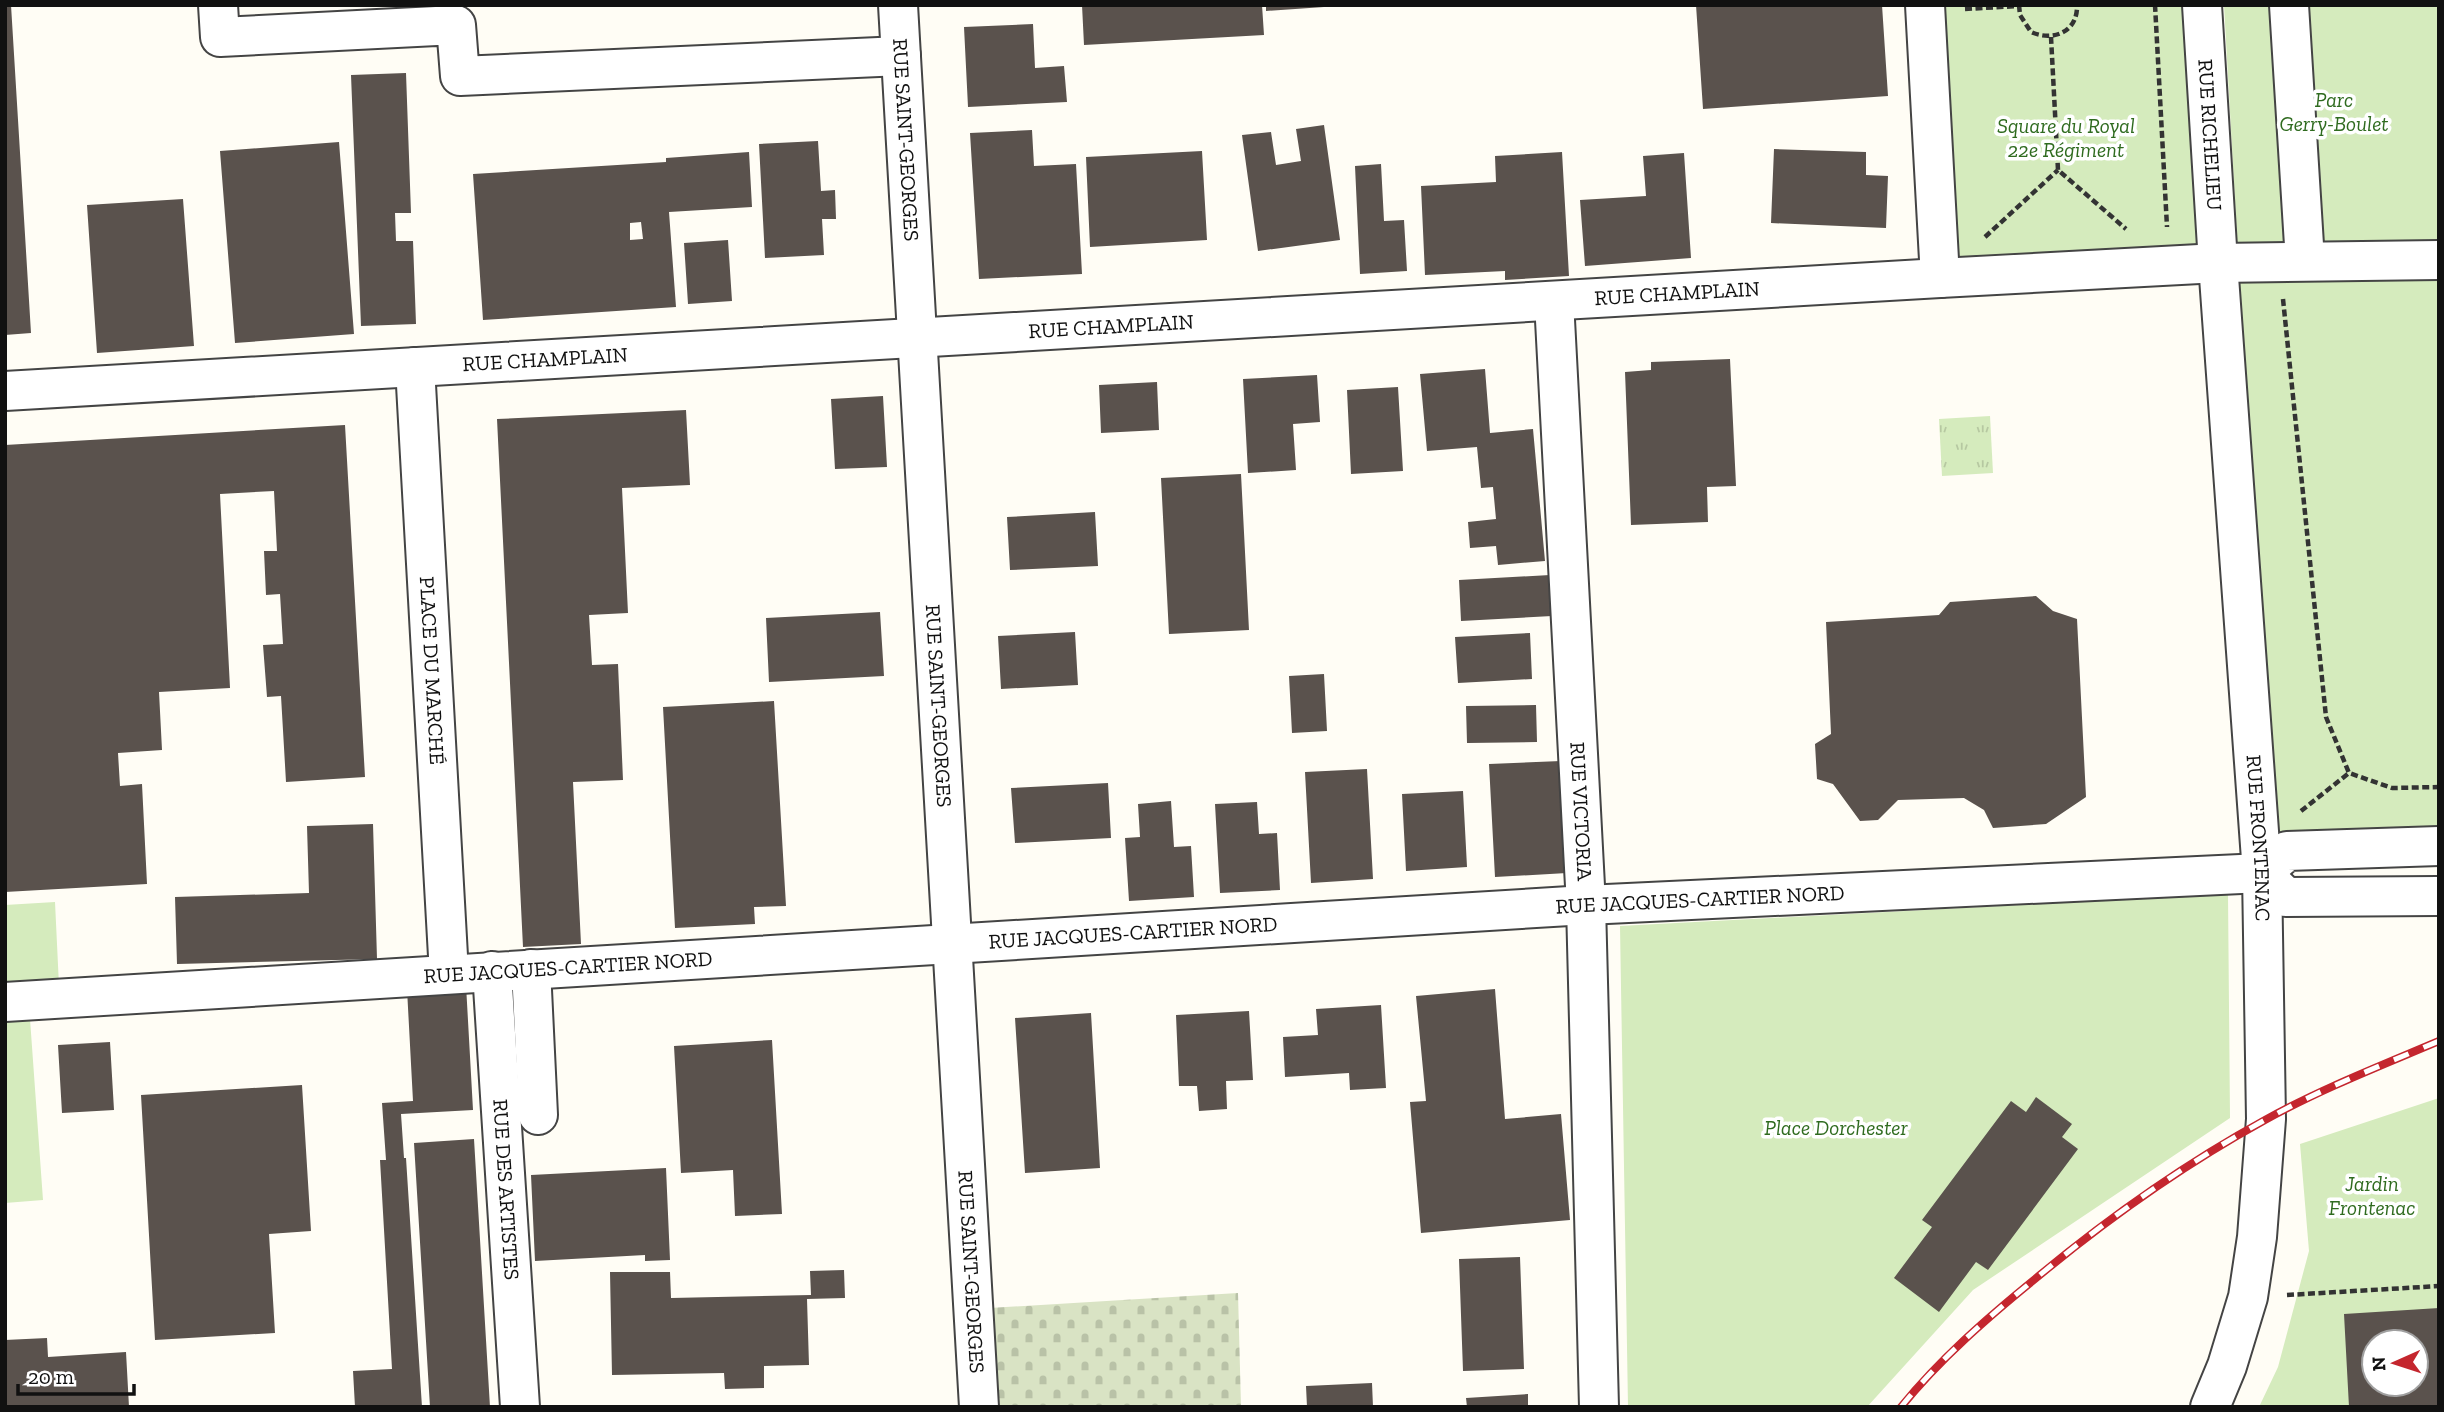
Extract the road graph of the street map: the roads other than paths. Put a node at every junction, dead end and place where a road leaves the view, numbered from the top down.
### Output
1 (218, 5) edge
2 (898, 5) edge
3 (2202, 5) edge
4 (2289, 5) edge
5 (1925, 8) edge
6 (901, 56) junction
7 (2439, 260) edge
8 (2292, 262) junction
9 (2218, 263) junction
10 (1940, 278) junction
11 (1553, 300) junction
12 (917, 338) junction
13 (415, 367) junction
14 (5, 391) edge
15 (2439, 846) edge
16 (2262, 873) junction
17 (2439, 896) edge
18 (1586, 905) junction
19 (952, 944) junction
20 (531, 969) junction
21 (492, 971) junction
22 (449, 974) junction
23 (5, 1002) edge
24 (538, 1115) dead end
25 (520, 1407) edge
26 (979, 1407) edge
27 (1599, 1407) edge
28 (2210, 1407) edge

1 - 6 street
2 - 6 street, RUE SAINT-GEORGES
3 - 9 street, RUE RICHELIEU
4 - 8 street
5 - 10 street
6 - 12 street, RUE SAINT-GEORGES
7 - 8 street, RUE CHAMPLAIN
8 - 9 street, RUE CHAMPLAIN
9 - 10 street, RUE CHAMPLAIN
9 - 16 street, RUE FRONTENAC
10 - 11 street, RUE CHAMPLAIN
11 - 12 street, RUE CHAMPLAIN
11 - 18 street, RUE VICTORIA
12 - 13 street, RUE CHAMPLAIN
12 - 19 street, RUE SAINT-GEORGES
13 - 14 street, RUE CHAMPLAIN
13 - 22 street, PLACE DU MARCHÉ
15 - 16 street
16 - 17 street
16 - 18 street, RUE JACQUES-CARTIER NORD
16 - 28 street, RUE FRONTENAC
18 - 19 street, RUE JACQUES-CARTIER NORD
18 - 27 street, RUE VICTORIA
19 - 20 street, RUE JACQUES-CARTIER NORD
19 - 26 street, RUE SAINT-GEORGES
20 - 21 street, RUE JACQUES-CARTIER NORD
20 - 24 street
21 - 22 street, RUE JACQUES-CARTIER NORD
21 - 25 street, RUE DES ARTISTES
22 - 23 street, RUE JACQUES-CARTIER NORD

